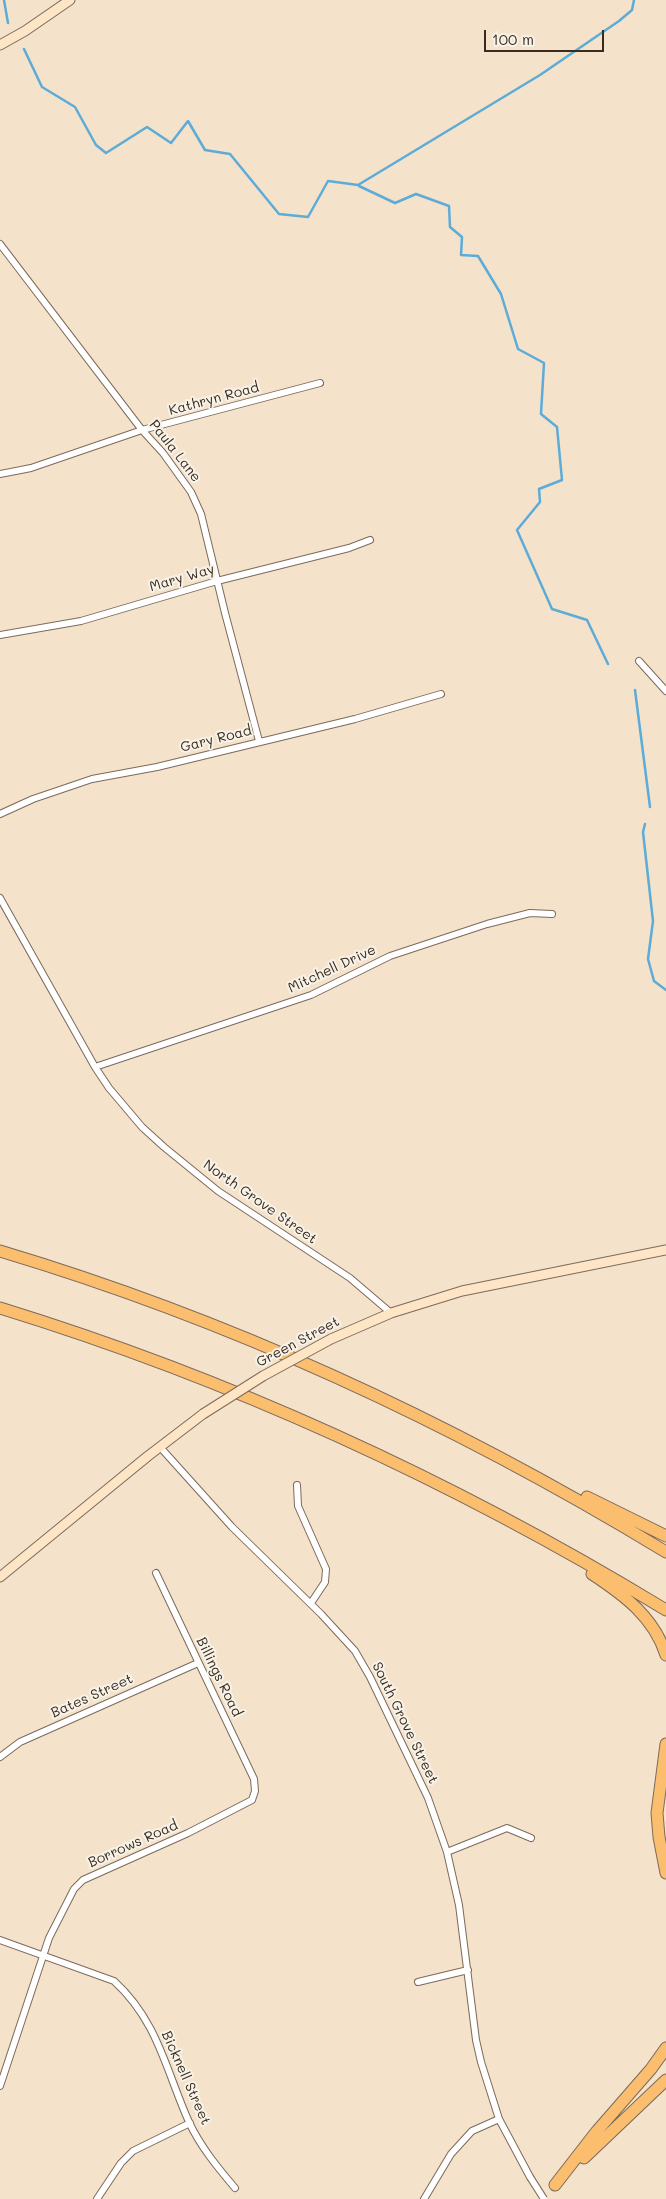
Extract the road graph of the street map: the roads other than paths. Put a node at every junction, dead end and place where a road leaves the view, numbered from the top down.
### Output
1 (70, 0) edge
2 (0, 45) edge
3 (0, 244) edge
4 (320, 383) dead end
5 (142, 430) junction
6 (0, 474) edge
7 (370, 540) dead end
8 (217, 581) junction
9 (0, 635) edge
10 (640, 661) dead end
11 (666, 691) edge
12 (441, 694) dead end
13 (260, 741) junction
14 (0, 814) edge
15 (0, 898) edge
16 (552, 914) dead end
17 (95, 1067) junction
18 (0, 1250) edge
19 (666, 1250) edge
20 (0, 1308) edge
21 (391, 1313) junction
22 (160, 1447) junction
23 (501, 1457) junction
24 (297, 1485) dead end
25 (524, 1528) junction
26 (666, 1536) edge
27 (666, 1552) edge
28 (156, 1573) dead end
29 (0, 1577) edge
30 (311, 1603) junction
31 (666, 1610) edge
32 (666, 1655) edge
33 (198, 1664) junction
34 (666, 1744) edge
35 (0, 1757) edge
36 (255, 1792) joint
37 (531, 1838) dead end
38 (447, 1852) junction
39 (666, 1874) edge
40 (0, 1940) edge
41 (44, 1956) junction
42 (468, 1970) junction
43 (418, 1982) dead end
44 (666, 2048) edge
45 (666, 2080) edge
46 (0, 2086) edge
47 (499, 2119) junction
48 (190, 2123) junction
49 (555, 2185) junction
50 (235, 2188) dead end
51 (97, 2199) edge
52 (424, 2199) edge
53 (542, 2199) edge

1 - 2 main road
3 - 5 street, Paula Lane
4 - 5 street, Kathryn Road
5 - 6 street, Kathryn Road
5 - 8 street, Paula Lane
7 - 8 street, Mary Way
8 - 9 street, Mary Way
8 - 13 street, Paula Lane
10 - 11 street
12 - 13 street, Gary Road
13 - 14 street, Gary Road
15 - 17 street, North Grove Street
16 - 17 street, Mitchell Drive
17 - 21 street, North Grove Street
18 - 23 highway
19 - 21 main road, Green Street
20 - 25 highway
21 - 22 main road, Green Street, bridge
22 - 29 main road, Green Street
22 - 30 street, South Grove Street
23 - 26 highway
23 - 27 highway
24 - 30 street
25 - 31 highway
25 - 32 highway
28 - 33 street, Billings Road
30 - 38 street, South Grove Street
33 - 35 street, Bates Street
33 - 36 street, Billings Road
34 - 39 highway
36 - 41 street, Borrows Road
37 - 38 street
38 - 42 street, South Grove Street
40 - 41 street, Bicknell Street
41 - 46 street, Borrows Road
41 - 48 street, Bicknell Street
42 - 43 street
42 - 47 street, South Grove Street
44 - 49 highway
45 - 49 highway
47 - 52 street
47 - 53 street, South Grove Street, bridge
48 - 50 street, Bicknell Street
48 - 51 street
49 - 53 highway

